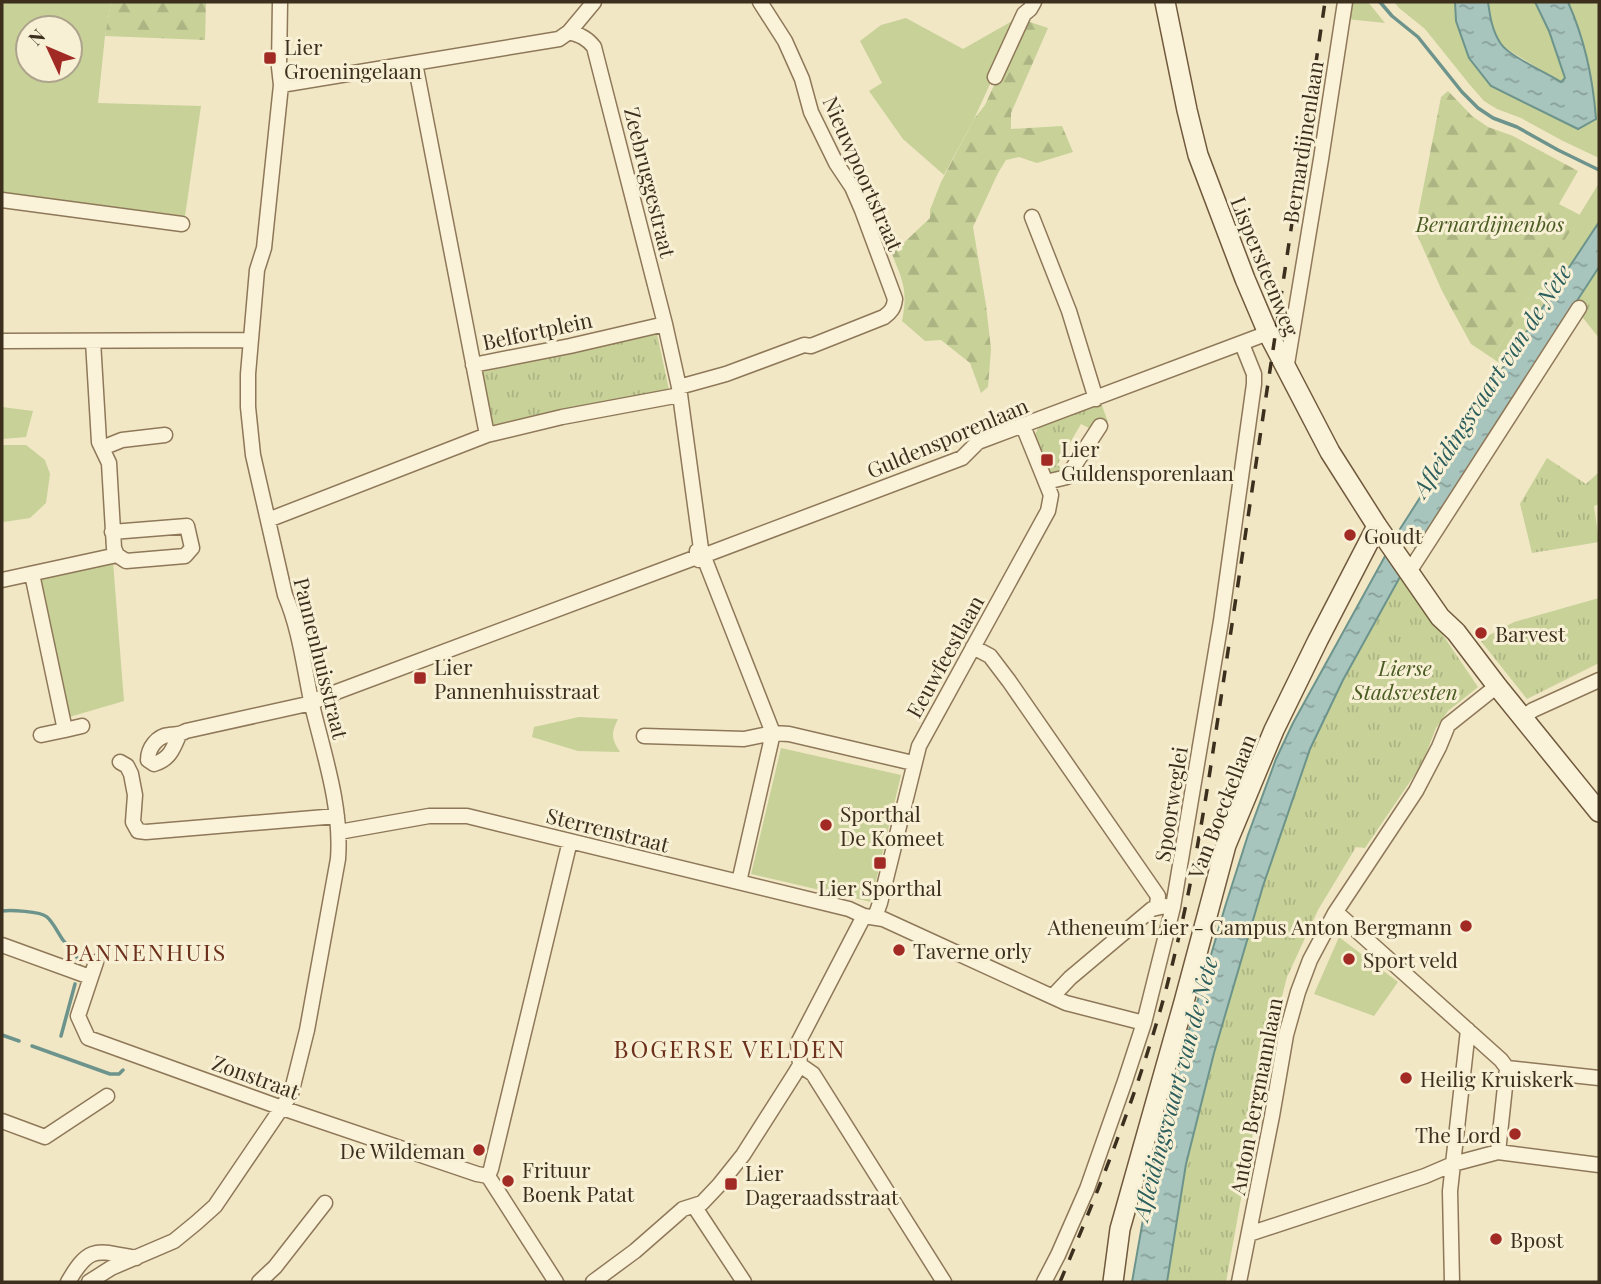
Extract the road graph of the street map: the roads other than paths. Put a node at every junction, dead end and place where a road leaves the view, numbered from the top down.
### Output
1 (280, 2) edge
2 (594, 2) edge
3 (760, 2) edge
4 (1034, 2) edge
5 (1165, 2) edge
6 (1345, 2) edge
7 (569, 32) junction
8 (415, 63) junction
9 (995, 77) dead end
10 (281, 85) junction
11 (2, 200) edge
12 (1032, 217) dead end
13 (183, 224) dead end
14 (1579, 308) dead end
15 (665, 324) junction
16 (1268, 333) junction
17 (251, 340) junction
18 (2, 341) edge
19 (93, 341) junction
20 (1242, 344) junction
21 (473, 365) junction
22 (1286, 371) junction
23 (679, 391) junction
24 (1096, 399) junction
25 (1023, 426) junction
26 (1100, 426) dead end
27 (165, 435) dead end
28 (487, 435) junction
29 (102, 448) junction
30 (1046, 482) junction
31 (268, 520) junction
32 (1377, 526) junction
33 (113, 532) junction
34 (117, 555) junction
35 (703, 555) junction
36 (1407, 570) junction
37 (32, 574) junction
38 (2, 580) edge
39 (973, 647) junction
40 (1599, 680) edge
41 (1497, 685) junction
42 (312, 703) junction
43 (1523, 717) junction
44 (82, 726) dead end
45 (65, 730) junction
46 (774, 733) junction
47 (41, 735) dead end
48 (179, 735) dead end
49 (644, 736) dead end
50 (120, 762) dead end
51 (913, 763) junction
52 (1599, 811) edge
53 (337, 816) junction
54 (339, 832) junction
55 (570, 841) junction
56 (739, 882) junction
57 (1157, 907) junction
58 (1173, 907) junction
59 (1336, 912) junction
60 (870, 917) junction
61 (2, 945) edge
62 (96, 962) dead end
63 (90, 977) junction
64 (1053, 996) junction
65 (1144, 1023) junction
66 (1468, 1030) junction
67 (800, 1065) junction
68 (1507, 1068) junction
69 (1599, 1078) edge
70 (107, 1096) dead end
71 (282, 1108) junction
72 (2, 1121) edge
73 (1498, 1152) junction
74 (1453, 1164) junction
75 (1599, 1165) edge
76 (488, 1175) junction
77 (325, 1203) dead end
78 (694, 1206) junction
79 (1249, 1234) junction
80 (137, 1258) junction
81 (68, 1282) edge
82 (89, 1282) edge
83 (259, 1282) edge
84 (556, 1282) edge
85 (593, 1282) edge
86 (744, 1282) edge
87 (944, 1282) edge
88 (1044, 1282) edge
89 (1113, 1282) edge
90 (1239, 1282) edge
91 (1452, 1282) edge

1 - 10 street, Pannenhuisstraat
2 - 7 street
3 - 23 street, Nieuwpoortstraat
4 - 9 street
5 - 16 street, Lispersteenweg
6 - 22 street, Bernardijnenlaan
7 - 8 street
7 - 15 street, Zeebruggestraat
8 - 10 street
8 - 21 street
10 - 17 street, Pannenhuisstraat
11 - 13 street
12 - 24 street
14 - 36 street
15 - 21 street, Belfortplein
15 - 23 street, Zeebruggestraat
16 - 20 street
16 - 22 street, Lispersteenweg
17 - 19 street
17 - 31 street, Pannenhuisstraat
18 - 19 street
19 - 29 street
20 - 24 street, Guldensporenlaan
20 - 58 street, Spoorweglei
21 - 28 street, Belfortplein
22 - 32 street, Lispersteenweg
23 - 28 street
23 - 35 street, Zeebruggestraat
24 - 25 street, Guldensporenlaan
25 - 30 street, Eeuwfeestlaan
25 - 35 street, Guldensporenlaan
26 - 30 street
27 - 29 street
28 - 31 street
29 - 33 street
30 - 39 street, Eeuwfeestlaan
31 - 42 street, Pannenhuisstraat
32 - 36 street, Lispersteenweg
32 - 89 street, Van Boeckellaan
33 - 34 street
33 - 34 street
34 - 37 street
35 - 42 street, Guldensporenlaan
35 - 46 street, Zeebruggestraat
36 - 41 street, Lispersteenweg
37 - 38 street
37 - 45 street
39 - 51 street, Eeuwfeestlaan
39 - 57 street
40 - 43 street
41 - 43 street, Lispersteenweg
41 - 59 street, Anton Bergmannlaan
42 - 48 street, Guldensporenlaan
42 - 53 street, Pannenhuisstraat
43 - 52 street, Lispersteenweg
44 - 45 street
45 - 47 street
46 - 49 street
46 - 51 street
46 - 56 street
50 - 53 street
51 - 60 street, Eeuwfeestlaan
53 - 54 street, Pannenhuisstraat
54 - 55 street, Sterrenstraat
54 - 71 street, Pannenhuisstraat
55 - 56 street, Sterrenstraat
55 - 76 street
56 - 60 street, Sterrenstraat
57 - 58 street
57 - 64 street
58 - 65 street, Spoorweglei
59 - 66 street
59 - 79 street, Anton Bergmannlaan
60 - 64 street, Sterrenstraat
60 - 67 street, Eeuwfeestlaan
61 - 63 street
62 - 63 street, Zonstraat
63 - 71 street, Zonstraat
64 - 65 street, Sterrenstraat
65 - 88 street, Spoorweglei
66 - 68 street
66 - 74 street
67 - 78 street, Eeuwfeestlaan
67 - 87 street
68 - 69 street
68 - 73 street
70 - 72 street
71 - 76 street, Zonstraat
71 - 80 street, Pannenhuisstraat
73 - 74 street
73 - 75 street
74 - 79 street
74 - 91 street
76 - 84 street
77 - 83 street
78 - 85 street, Eeuwfeestlaan
78 - 86 street
79 - 90 street, Anton Bergmannlaan
80 - 81 street
80 - 82 street, Pannenhuisstraat

